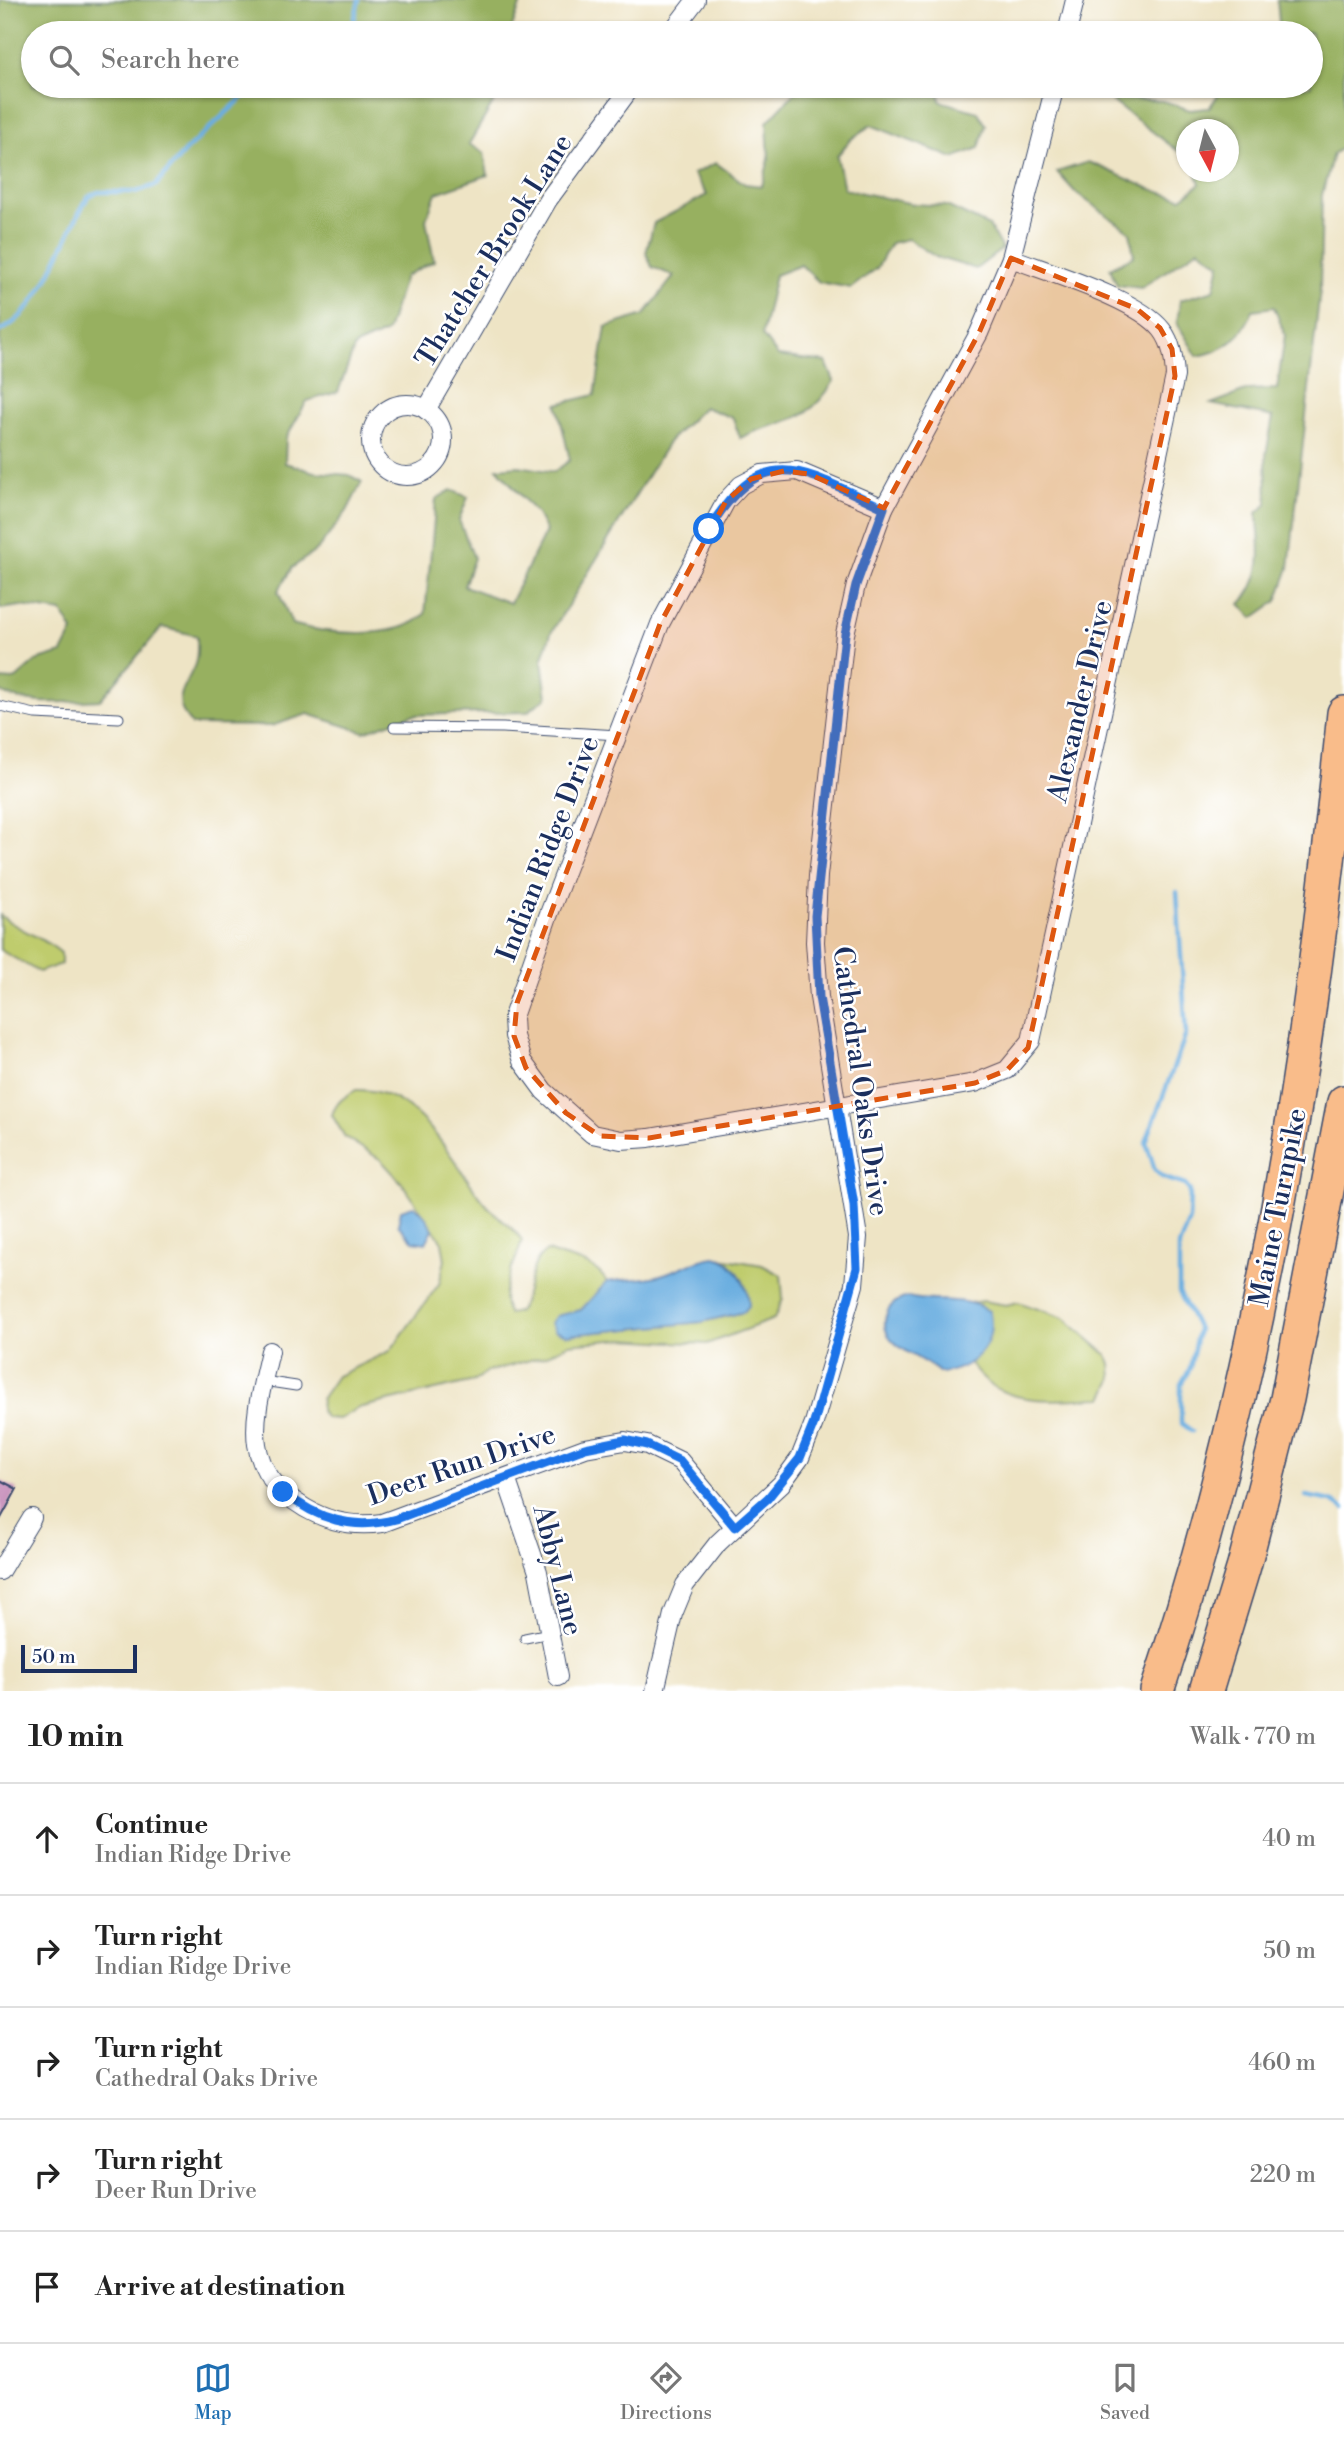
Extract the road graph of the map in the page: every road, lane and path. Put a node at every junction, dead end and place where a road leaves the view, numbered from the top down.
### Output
1 (696, 0) edge
2 (1075, 0) edge
3 (680, 21) edge
4 (1070, 21) edge
5 (623, 98) edge
6 (1052, 98) edge
7 (1011, 258) junction
8 (426, 410) junction
9 (884, 508) junction
10 (0, 706) edge
11 (1344, 713) edge
12 (119, 718) dead end
13 (394, 727) dead end
14 (618, 735) junction
15 (1344, 1102) edge
16 (836, 1105) junction
17 (270, 1351) dead end
18 (263, 1381) junction
19 (296, 1386) dead end
20 (506, 1478) junction
21 (32, 1518) dead end
22 (735, 1527) junction
23 (0, 1571) edge
24 (550, 1633) junction
25 (525, 1638) dead end
26 (558, 1677) dead end
27 (655, 1691) edge
28 (1157, 1691) edge
29 (1206, 1691) edge

1 - 3 street
2 - 4 street
5 - 8 street, Thatcher Brook Lane
6 - 7 street, Cathedral Oaks Drive
7 - 9 street, Cathedral Oaks Drive
7 - 16 street, Alexander Drive
8 - 8 street, Thatcher Brook Lane
9 - 14 street, Indian Ridge Drive
9 - 16 street, Cathedral Oaks Drive
10 - 12 lane
11 - 28 highway, Maine Turnpike
13 - 14 lane
14 - 16 street, Indian Ridge Drive
15 - 29 highway, Maine Turnpike
16 - 22 street, Cathedral Oaks Drive
17 - 18 street, Deer Run Drive
18 - 19 lane
18 - 20 street, Deer Run Drive
20 - 22 street, Deer Run Drive
20 - 24 street, Abby Lane
21 - 23 street
22 - 27 street, Cathedral Oaks Drive
24 - 25 lane
24 - 26 street, Abby Lane

